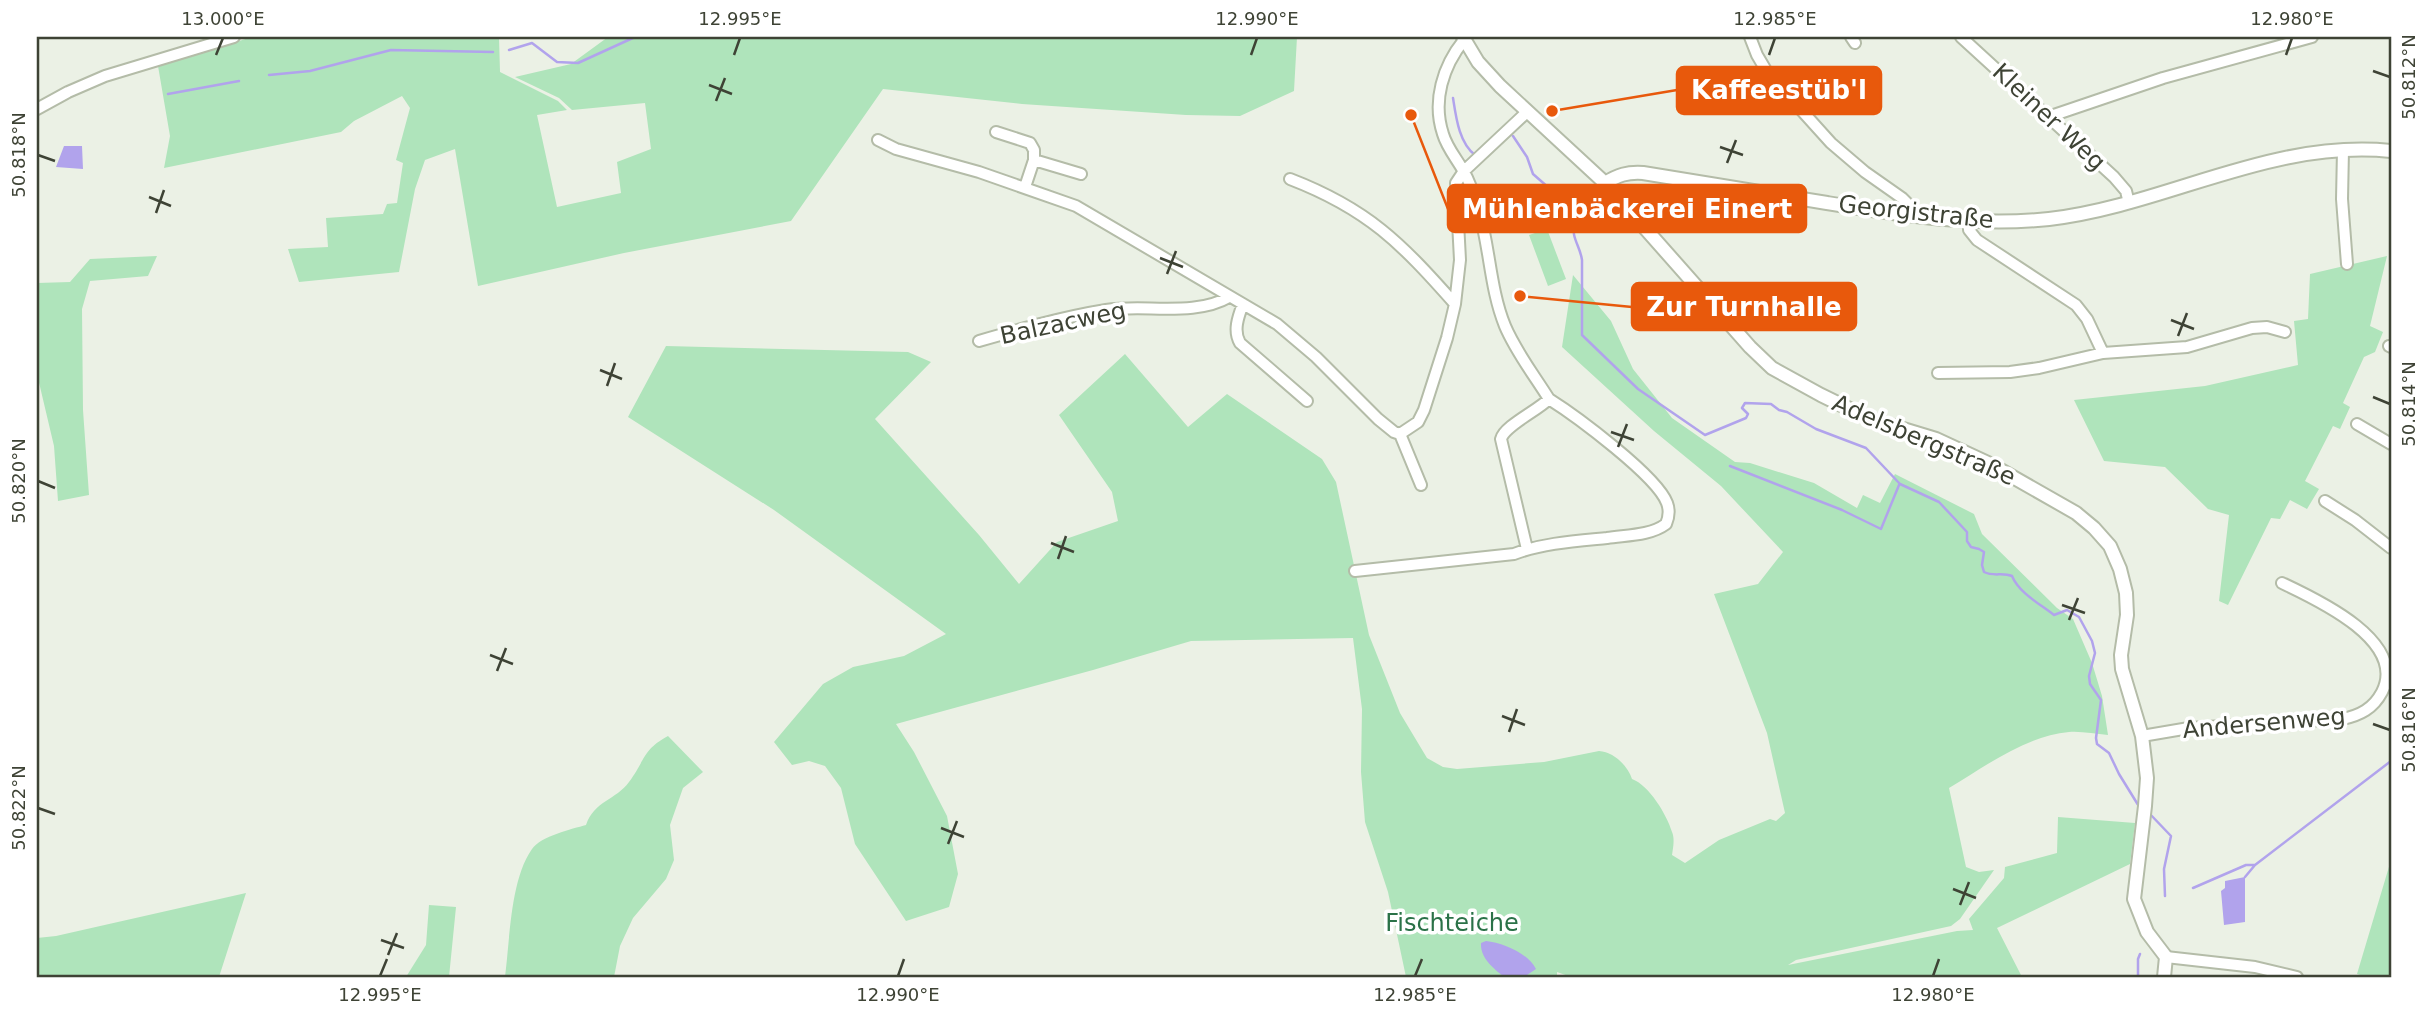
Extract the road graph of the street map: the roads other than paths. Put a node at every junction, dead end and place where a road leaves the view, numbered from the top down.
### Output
1 (234, 37) edge
2 (1750, 37) edge
3 (1961, 37) edge
4 (2312, 37) edge
5 (1464, 38) edge
6 (37, 109) edge
7 (1527, 112) junction
8 (2048, 117) junction
9 (996, 132) dead end
10 (878, 140) dead end
11 (2343, 150) junction
12 (2391, 151) edge
13 (1034, 160) junction
14 (1464, 171) junction
15 (1081, 174) dead end
16 (1290, 179) dead end
17 (1605, 183) junction
18 (1025, 187) junction
19 (2129, 203) junction
20 (1910, 216) junction
21 (1969, 221) junction
22 (2347, 264) dead end
23 (1229, 297) junction
24 (1243, 304) junction
25 (1455, 304) junction
26 (2285, 331) dead end
27 (979, 341) dead end
28 (2102, 353) junction
29 (1938, 373) dead end
30 (1549, 398) junction
31 (1307, 401) dead end
32 (2357, 424) dead end
33 (1400, 433) junction
34 (2391, 444) edge
35 (1421, 485) dead end
36 (2325, 501) dead end
37 (2390, 545) edge
38 (1527, 549) junction
39 (1355, 571) dead end
40 (2282, 583) dead end
41 (2142, 736) junction
42 (2166, 957) junction
43 (2164, 977) edge
44 (2297, 977) edge

1 - 6 street
2 - 20 street
3 - 8 street, Kleiner Weg
4 - 8 street
5 - 7 street, Adelsbergstraße
5 - 14 street
7 - 14 street
7 - 17 street, Adelsbergstraße
8 - 19 street, Kleiner Weg
9 - 13 street
10 - 18 street
11 - 12 street, Georgistraße
11 - 19 street, Georgistraße
11 - 22 street
13 - 15 street
13 - 18 street
14 - 25 street
14 - 30 street
16 - 25 street
17 - 20 street, Georgistraße
17 - 41 street, Adelsbergstraße
18 - 23 street
19 - 21 street, Georgistraße
20 - 21 street, Georgistraße
21 - 28 street
23 - 24 street
23 - 27 street, Balzacweg
24 - 31 street
24 - 33 street
25 - 33 street
26 - 28 street
28 - 29 street
30 - 38 street
30 - 38 street
32 - 34 street
33 - 35 street
36 - 37 street
38 - 39 street
40 - 41 street, Andersenweg
41 - 42 street, Adelsbergstraße
42 - 43 street
42 - 44 street

